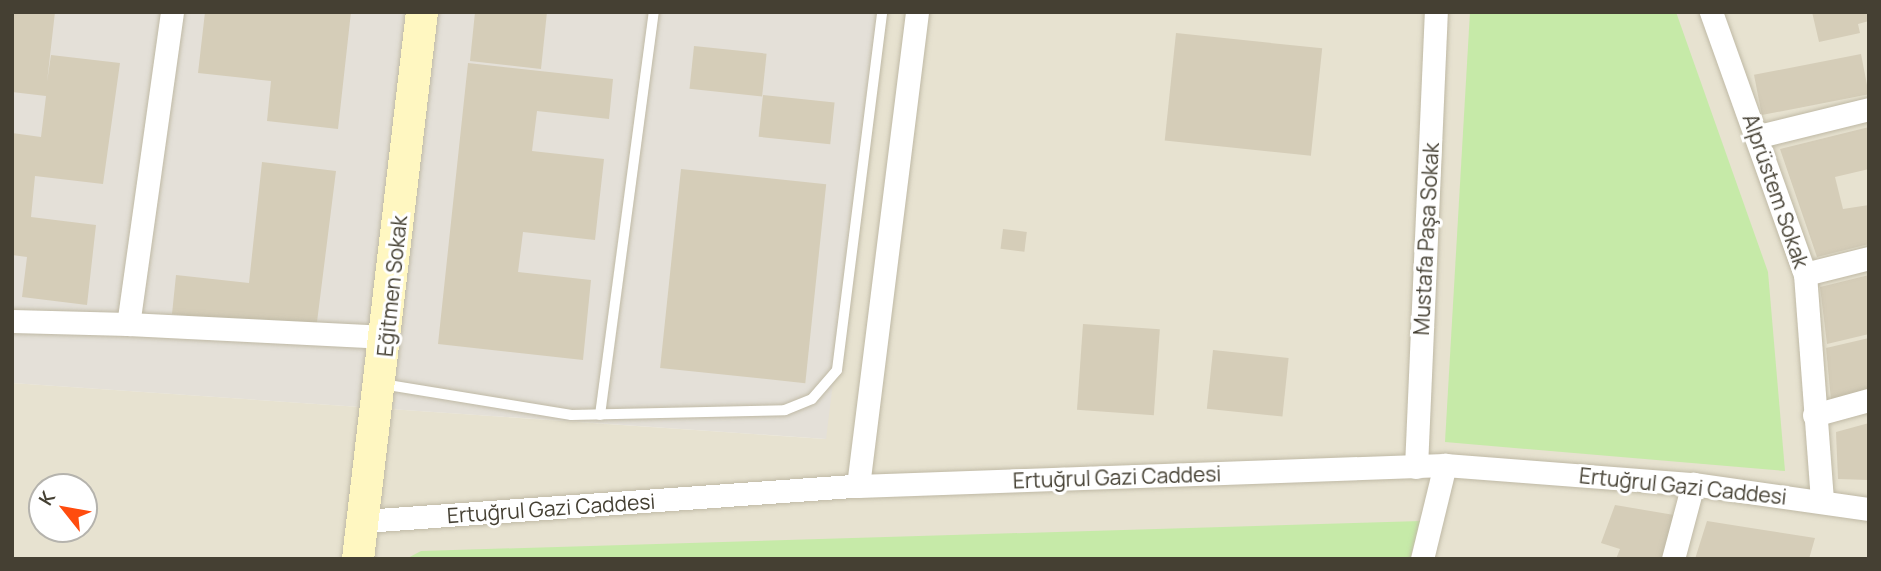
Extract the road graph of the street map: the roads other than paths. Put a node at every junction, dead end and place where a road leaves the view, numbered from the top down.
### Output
1 (172, 12) edge
2 (422, 12) edge
3 (654, 12) edge
4 (882, 12) edge
5 (917, 12) edge
6 (1436, 12) edge
7 (1711, 12) edge
8 (1869, 109) edge
9 (1759, 136) junction
10 (1869, 258) edge
11 (1805, 274) junction
12 (12, 321) edge
13 (128, 324) junction
14 (387, 337) junction
15 (381, 384) junction
16 (1869, 400) edge
17 (600, 415) junction
18 (1814, 415) junction
19 (1445, 464) junction
20 (1416, 467) junction
21 (1693, 484) junction
22 (858, 486) junction
23 (1822, 501) junction
24 (1869, 509) edge
25 (365, 521) junction
26 (358, 559) edge
27 (1422, 559) edge
28 (1673, 559) edge

1 - 13 street
2 - 14 street, Eğitmen Sokak
3 - 17 lane
4 - 17 lane
5 - 22 street
6 - 20 street, Mustafa Paşa Sokak
7 - 9 street, Alprüstem Sokak
8 - 9 street
9 - 11 street, Alprüstem Sokak
10 - 11 street
11 - 18 street, Alprüstem Sokak
12 - 13 street
13 - 14 street
14 - 15 street, Eğitmen Sokak
15 - 17 lane
15 - 25 street, Eğitmen Sokak
16 - 18 street
18 - 23 street, Alprüstem Sokak
19 - 20 street, Ertuğrul Gazi Caddesi
19 - 21 street, Ertuğrul Gazi Caddesi
19 - 27 street
20 - 22 street, Ertuğrul Gazi Caddesi
21 - 23 street, Ertuğrul Gazi Caddesi
21 - 28 street
22 - 25 street, Ertuğrul Gazi Caddesi
23 - 24 street, Ertuğrul Gazi Caddesi
25 - 26 street, Eğitmen Sokak

